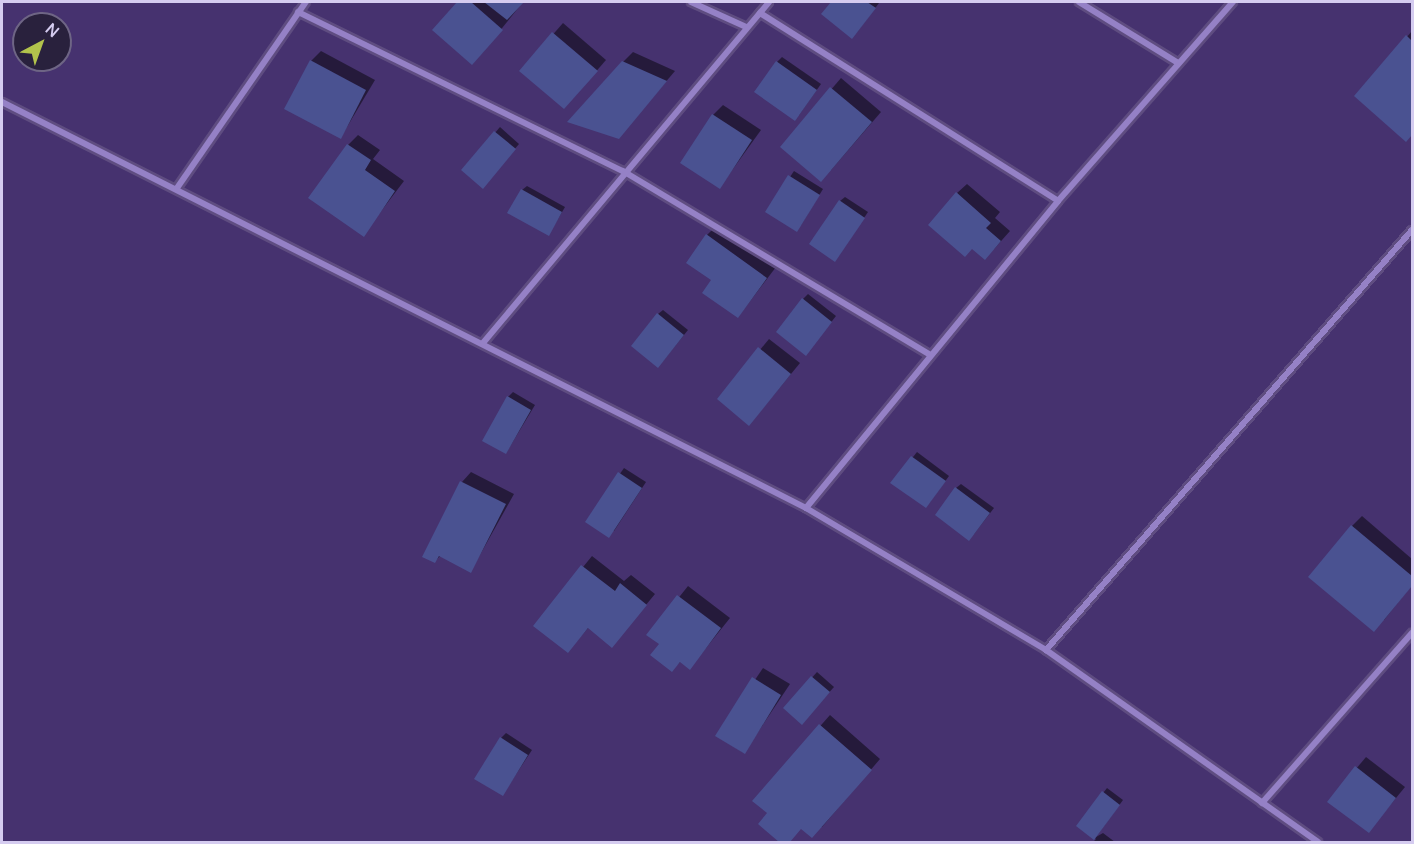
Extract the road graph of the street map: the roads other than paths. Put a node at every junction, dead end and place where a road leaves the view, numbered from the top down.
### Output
1 (306, 2) edge
2 (691, 2) edge
3 (770, 2) edge
4 (1079, 2) edge
5 (1233, 2) edge
6 (298, 12) junction
7 (761, 12) junction
8 (745, 28) junction
9 (1178, 63) junction
10 (2, 102) edge
11 (623, 171) junction
12 (177, 188) junction
13 (1058, 201) junction
14 (1413, 230) edge
15 (483, 343) junction
16 (930, 355) junction
17 (806, 508) junction
18 (1413, 633) edge
19 (1046, 650) junction
20 (1262, 803) junction
21 (1318, 843) edge

1 - 6 street
2 - 8 street
3 - 7 street
4 - 9 street
5 - 9 street
6 - 11 street
6 - 12 street
7 - 8 street
7 - 13 street
8 - 11 street
9 - 13 street
10 - 12 street
11 - 15 street
11 - 16 street
12 - 15 street
13 - 16 street
14 - 19 street
15 - 17 street
16 - 17 street
17 - 19 street
18 - 20 street
19 - 20 street
20 - 21 street

